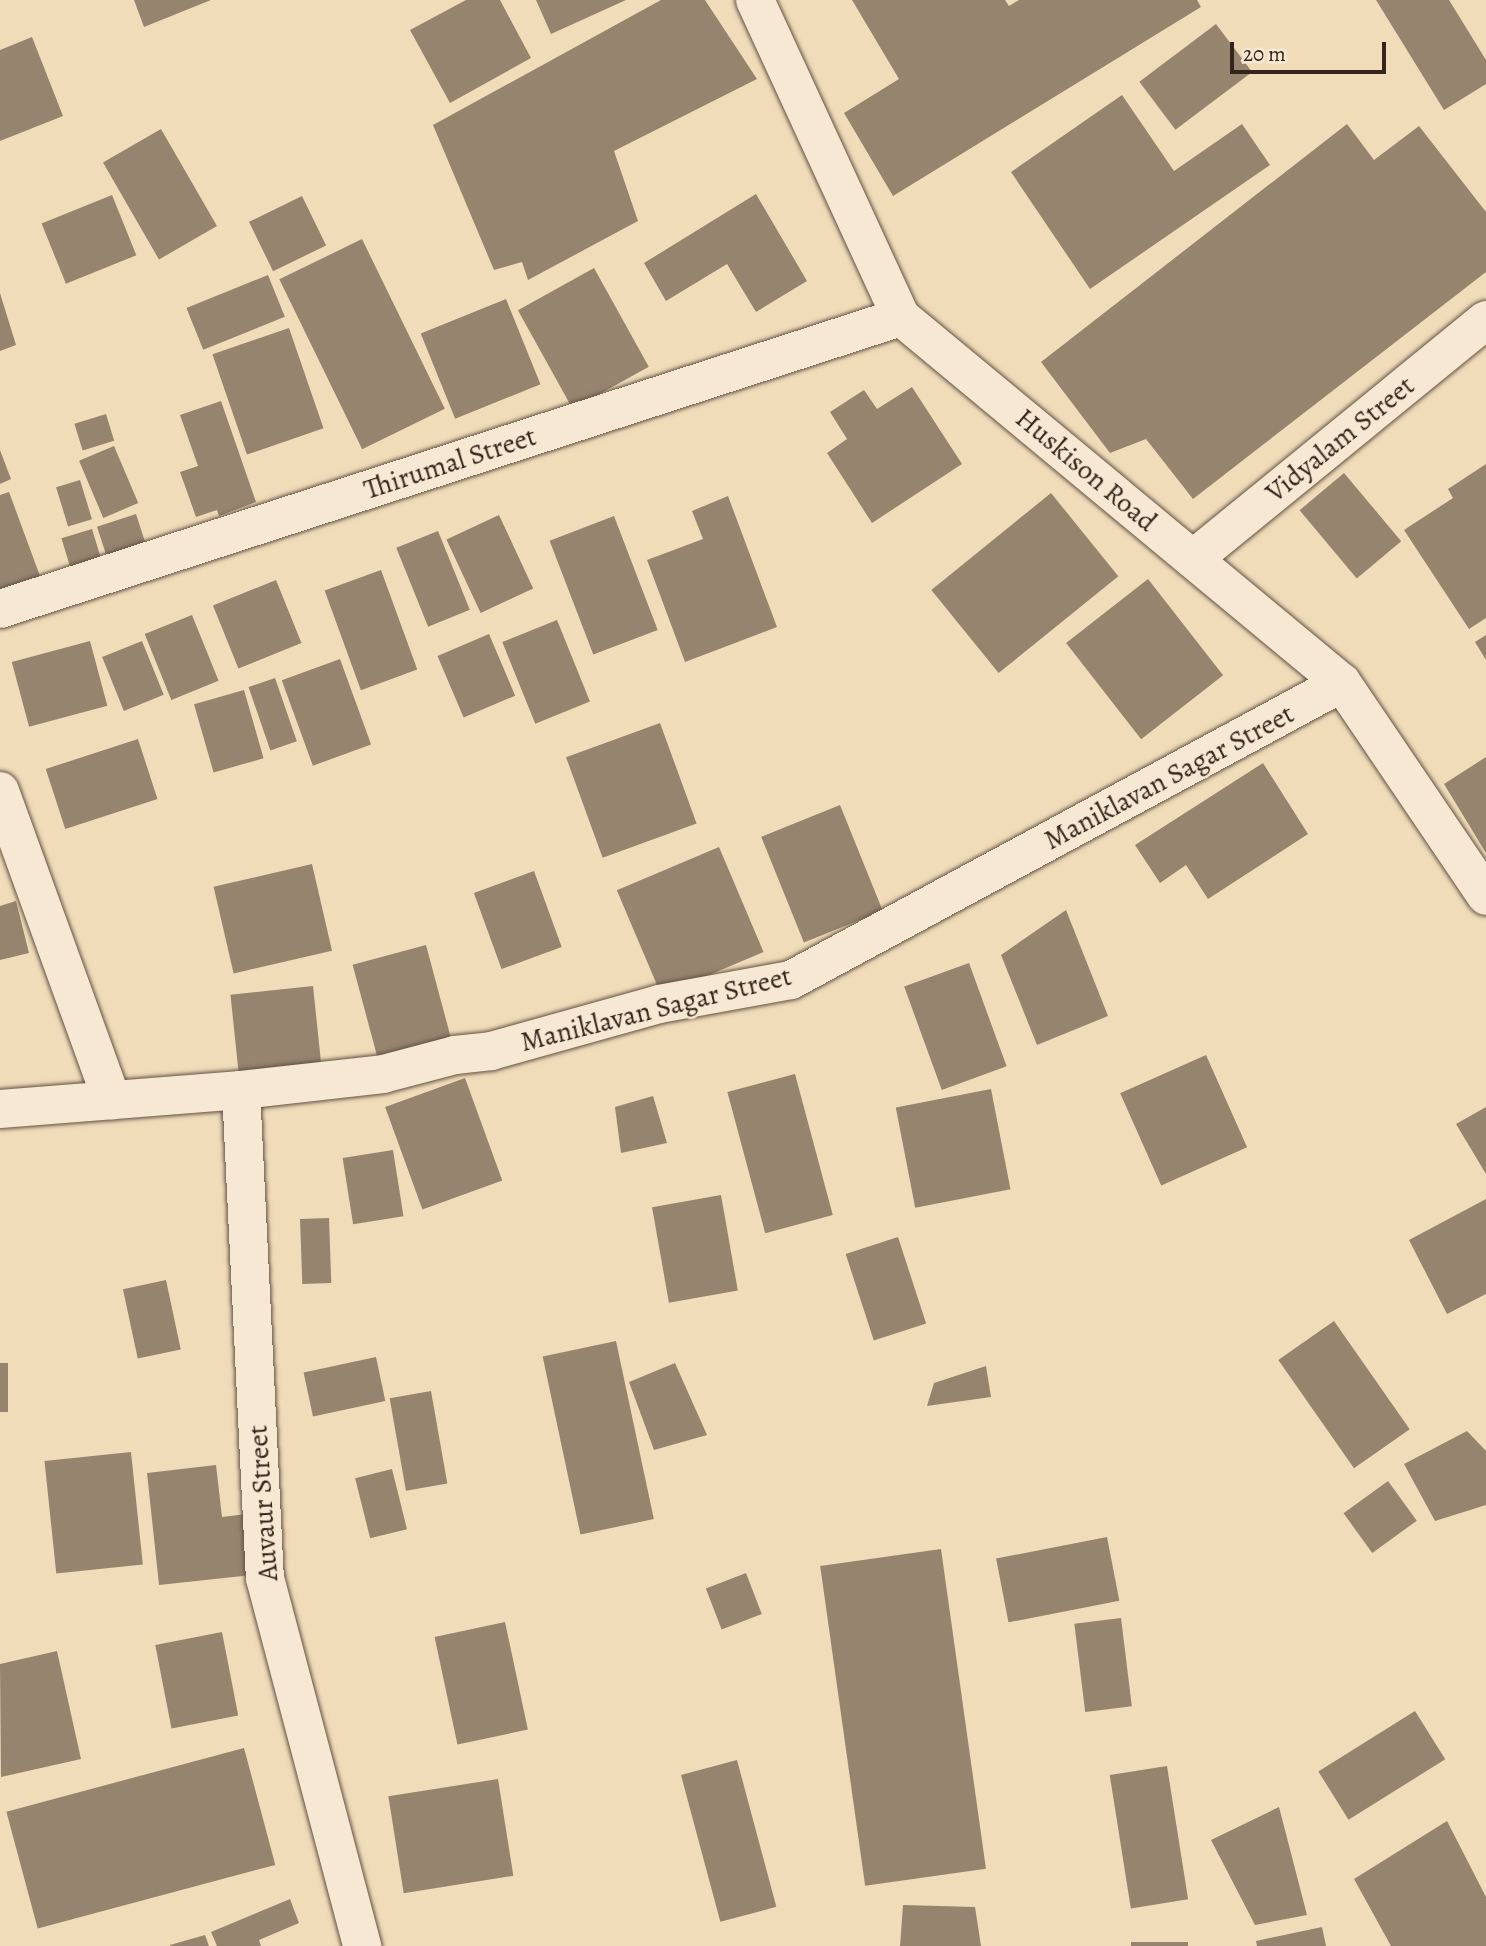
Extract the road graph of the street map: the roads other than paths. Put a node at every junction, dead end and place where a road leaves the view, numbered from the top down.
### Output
1 (755, 0) edge
2 (901, 317) junction
3 (1486, 320) edge
4 (1193, 559) junction
5 (0, 609) edge
6 (1342, 684) junction
7 (0, 791) edge
8 (1486, 896) edge
9 (241, 1090) junction
10 (112, 1100) junction
11 (0, 1109) edge
12 (362, 1946) edge

1 - 2 street, Huskison Road
2 - 4 street, Huskison Road
2 - 5 street, Thirumal Street
3 - 4 street, Vidyalam Street
4 - 6 street, Huskison Road
6 - 8 street, Huskison Road
6 - 9 street, Maniklavan Sagar Street
7 - 10 street
9 - 10 street, Maniklavan Sagar Street
9 - 12 street, Auvaur Street
10 - 11 street, Maniklavan Sagar Street

